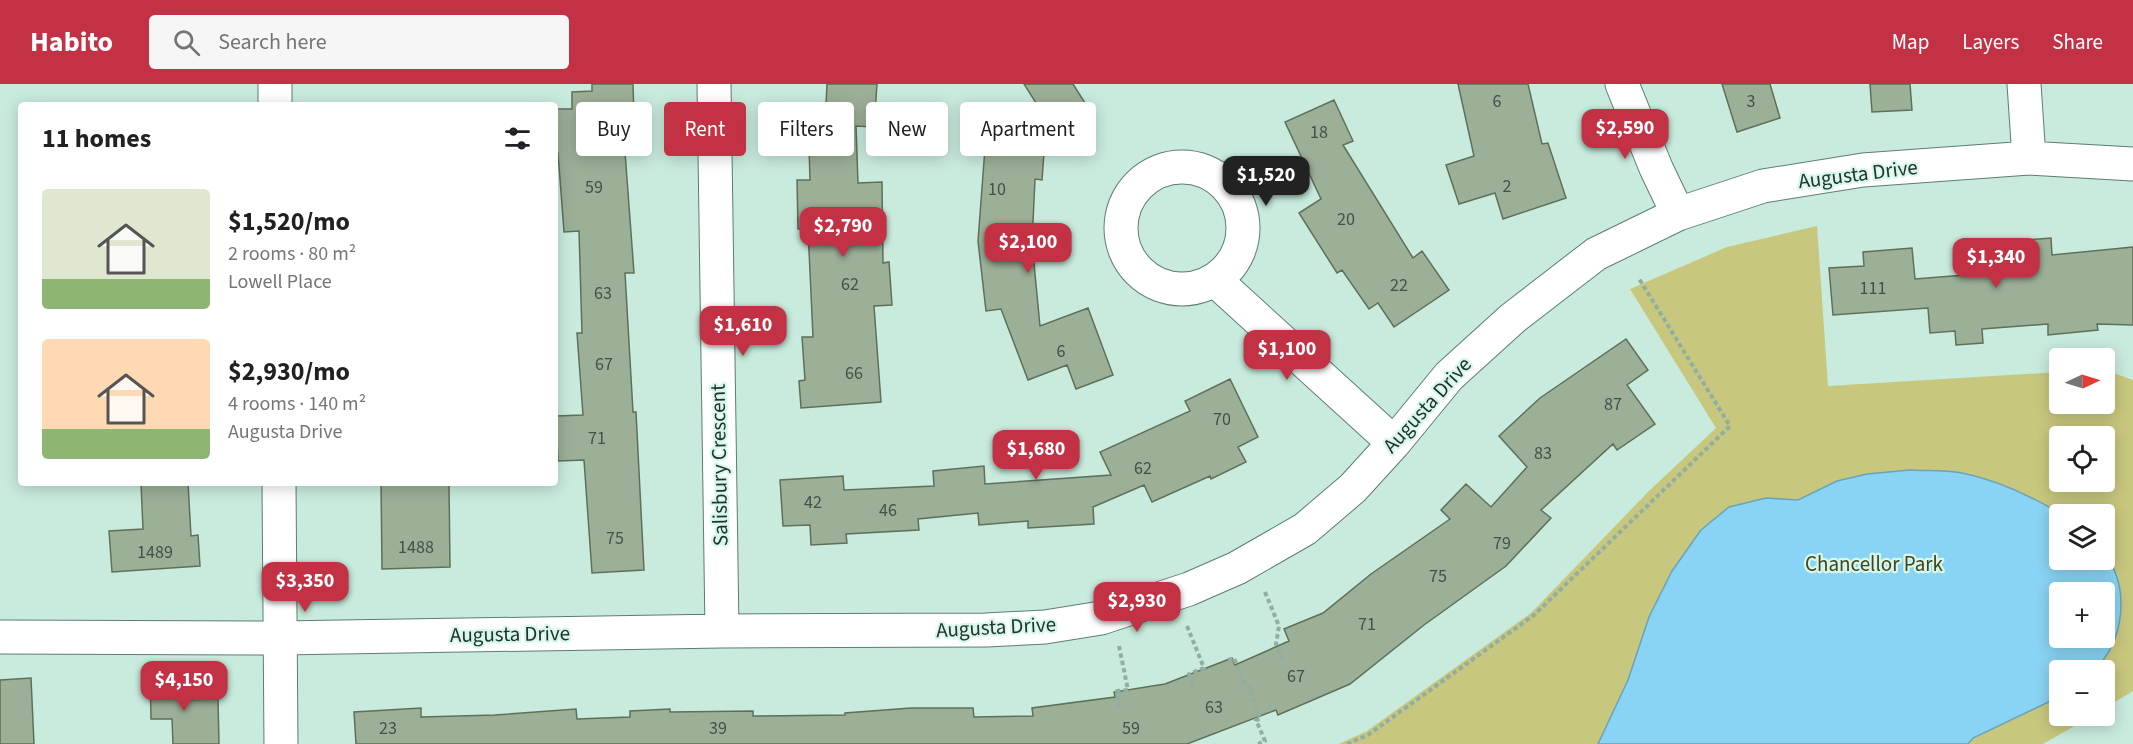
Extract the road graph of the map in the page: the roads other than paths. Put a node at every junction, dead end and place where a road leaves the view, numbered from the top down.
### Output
1 (274, 84) edge
2 (714, 84) edge
3 (1622, 84) edge
4 (2024, 84) edge
5 (275, 102) edge
6 (2030, 158) junction
7 (2133, 164) edge
8 (1678, 214) junction
9 (1215, 280) dead end
10 (1394, 443) junction
11 (279, 486) edge
12 (722, 631) junction
13 (0, 637) edge
14 (280, 638) junction
15 (281, 744) edge

1 - 5 street
2 - 12 street, Salisbury Crescent
3 - 8 street
4 - 6 street
6 - 7 street, Augusta Drive
6 - 8 street, Augusta Drive
8 - 10 street, Augusta Drive
9 - 10 street
10 - 12 street, Augusta Drive
11 - 14 street
12 - 14 street, Augusta Drive
13 - 14 street, Augusta Drive
14 - 15 street

